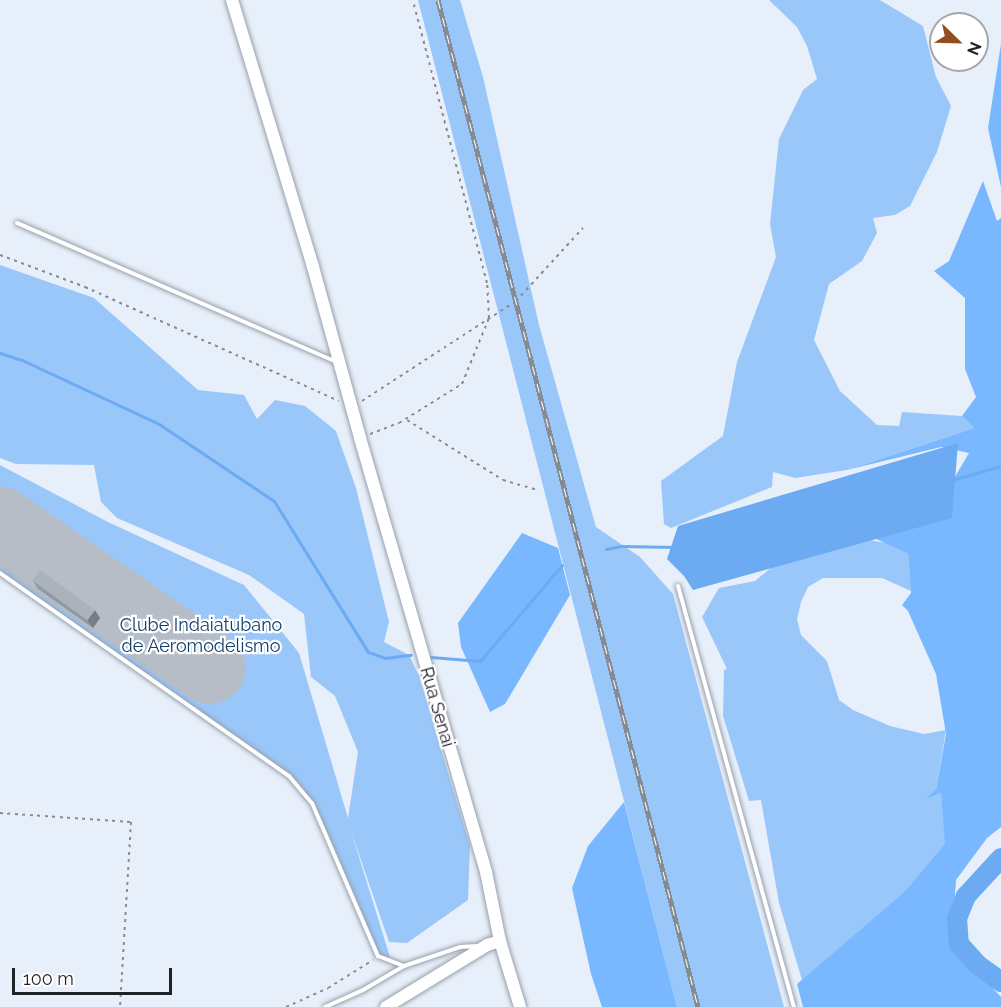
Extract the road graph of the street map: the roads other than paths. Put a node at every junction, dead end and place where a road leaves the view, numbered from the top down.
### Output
1 (231, 0) edge
2 (17, 224) dead end
3 (340, 363) junction
4 (0, 573) edge
5 (678, 586) dead end
6 (500, 941) junction
7 (487, 945) junction
8 (405, 966) junction
9 (325, 1007) edge
10 (386, 1007) edge
11 (520, 1007) edge
12 (794, 1007) edge

1 - 3 street, Rua Senai
2 - 3 lane
3 - 6 street, Rua Senai
4 - 8 lane
5 - 12 lane
6 - 7 street
6 - 11 street, Rua Senai
7 - 8 lane
7 - 10 street
8 - 9 lane

